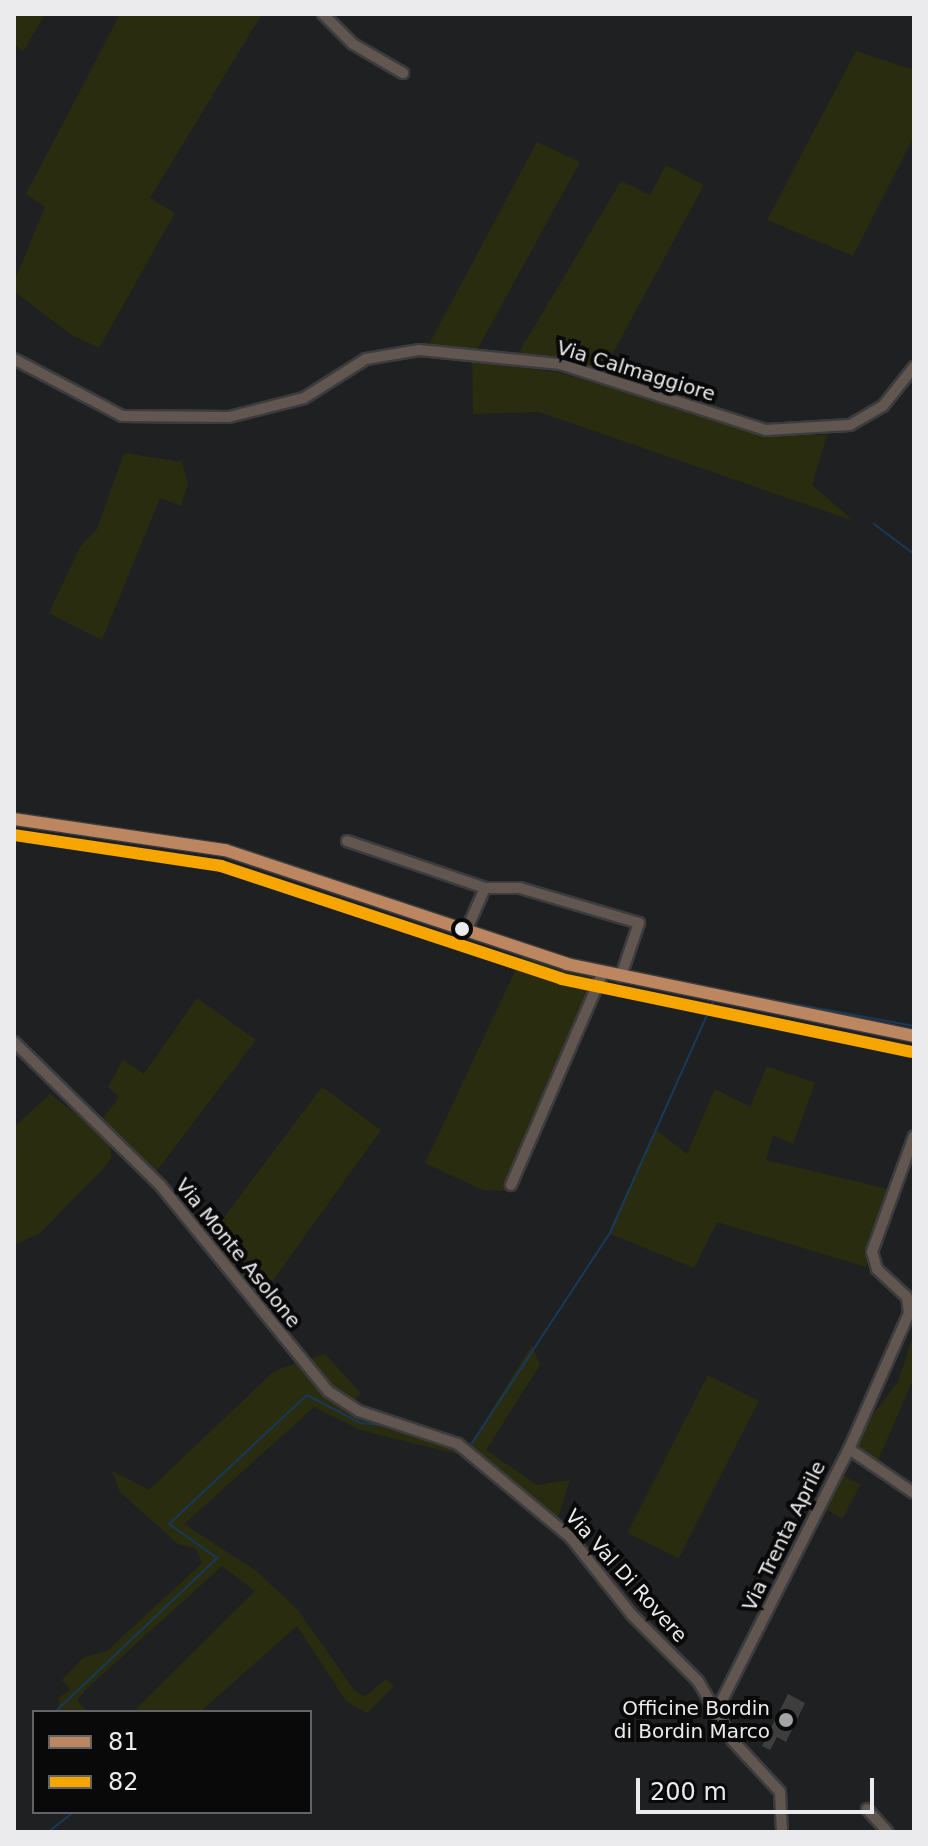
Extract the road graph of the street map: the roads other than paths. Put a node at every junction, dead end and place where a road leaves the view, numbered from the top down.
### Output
1 (323, 14) edge
2 (403, 73) dead end
3 (14, 359) edge
4 (914, 367) edge
5 (14, 819) edge
6 (347, 841) dead end
7 (485, 888) junction
8 (466, 931) junction
9 (603, 972) junction
10 (621, 976) junction
11 (914, 1036) edge
12 (14, 1042) edge
13 (914, 1136) edge
14 (511, 1185) dead end
15 (458, 1444) joint
16 (849, 1449) junction
17 (914, 1493) edge
18 (717, 1710) junction
19 (867, 1809) dead end
20 (782, 1832) edge
21 (888, 1832) edge

1 - 2 street
3 - 4 street, Via Calmaggiore
5 - 8 street
6 - 7 street
7 - 8 street
7 - 10 street
8 - 9 street
9 - 10 street
9 - 14 street
10 - 11 street
12 - 15 street, Via Monte Asolone
13 - 16 street
15 - 18 street, Via Val Di Rovere
16 - 17 street, Via Trenta Aprile
16 - 18 street, Via Trenta Aprile
18 - 20 street, Via Val Di Rovere
19 - 21 street

